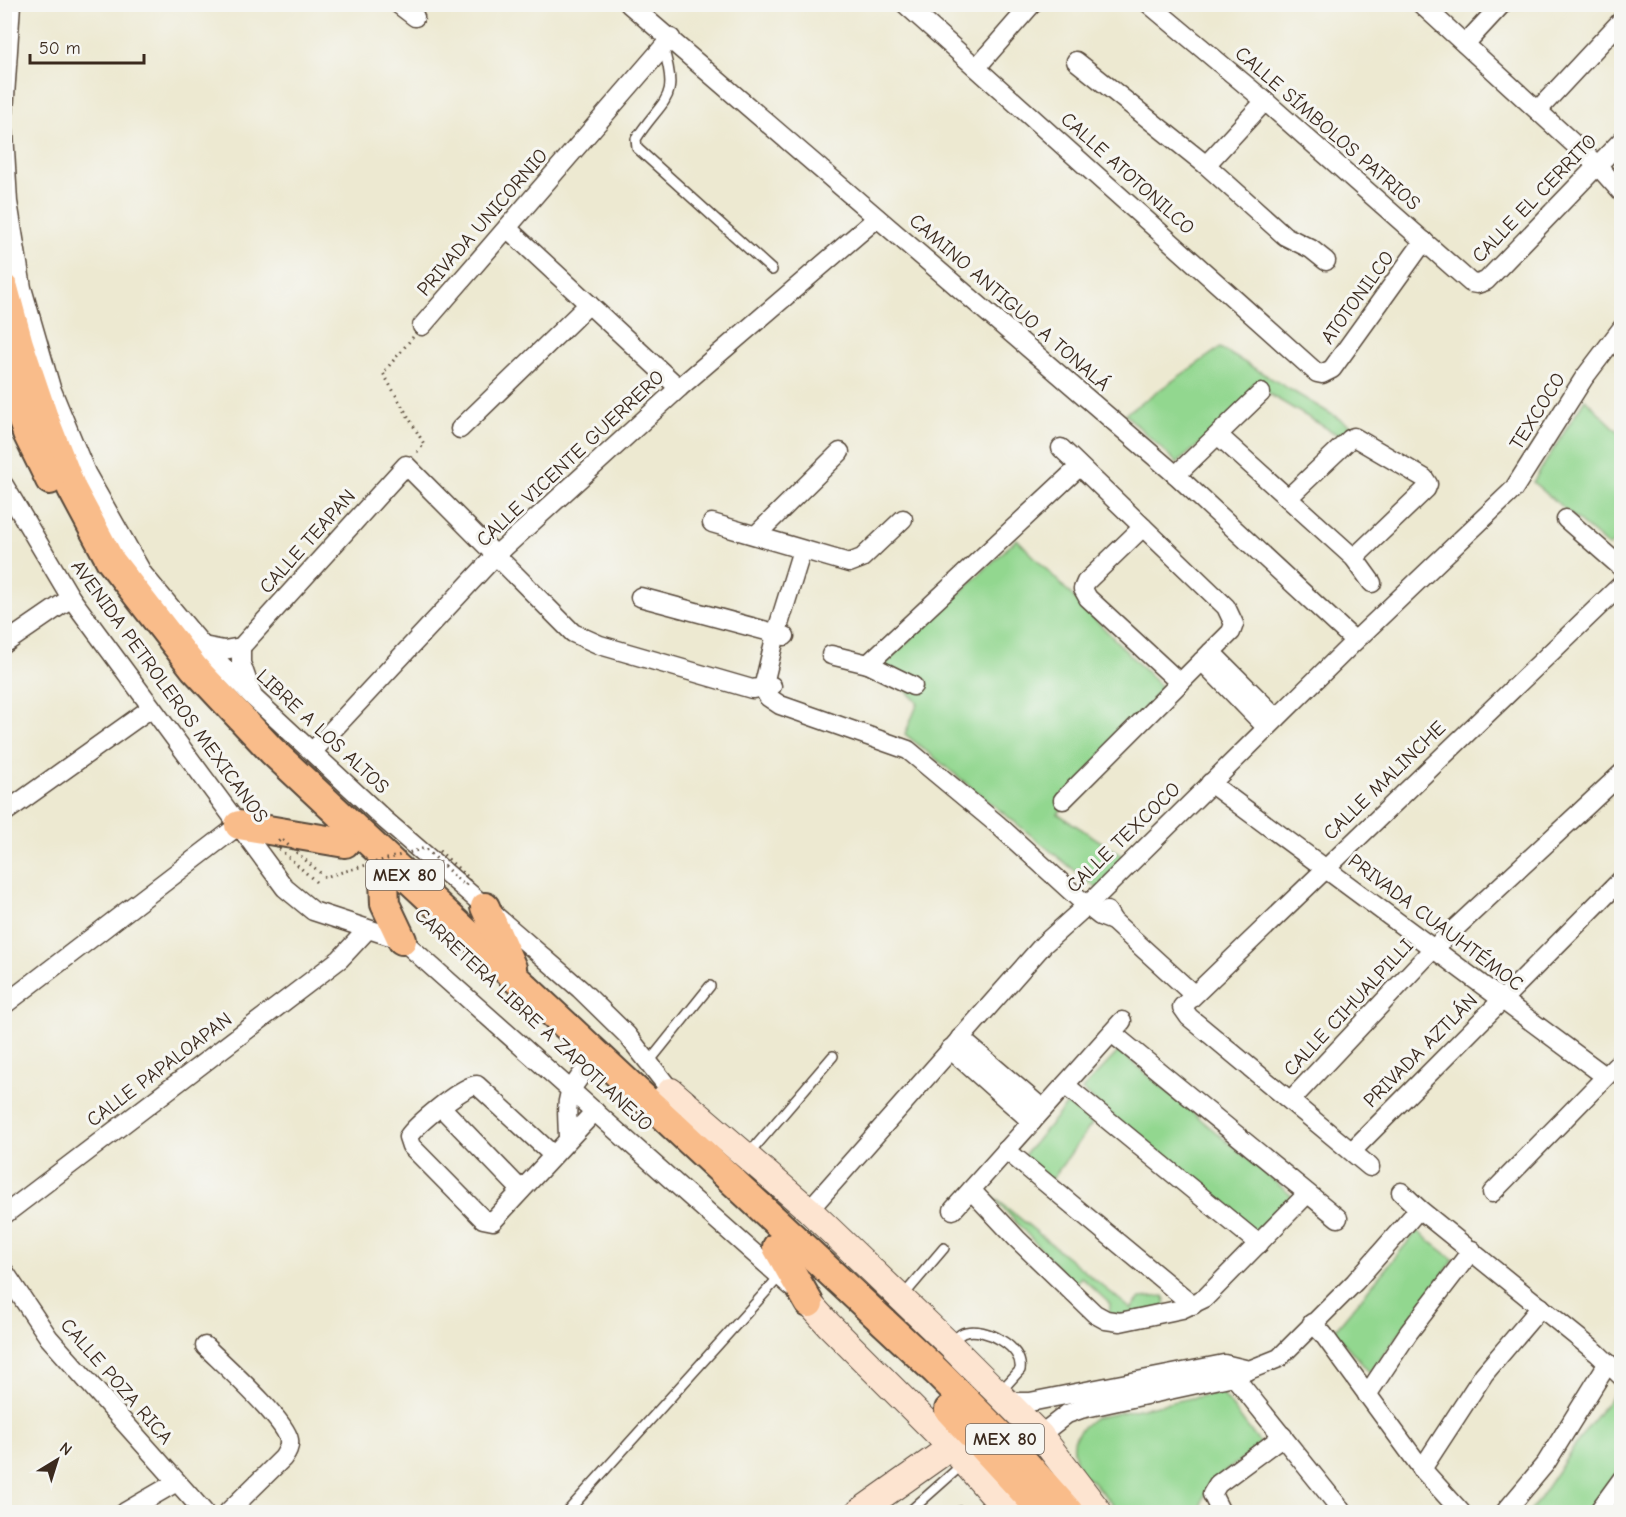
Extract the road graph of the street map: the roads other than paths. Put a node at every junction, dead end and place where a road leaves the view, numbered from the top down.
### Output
1 (11, 4) edge
2 (398, 4) edge
3 (630, 4) edge
4 (905, 4) edge
5 (1032, 4) edge
6 (1149, 4) edge
7 (1421, 4) edge
8 (1502, 4) edge
9 (415, 17) dead end
10 (1622, 20) edge
11 (667, 43) junction
12 (1465, 44) junction
13 (1076, 61) dead end
14 (977, 67) junction
15 (1265, 101) junction
16 (1538, 110) junction
17 (4, 112) edge
18 (4, 132) edge
19 (1622, 140) edge
20 (1206, 165) junction
21 (1598, 166) junction
22 (1622, 193) edge
23 (877, 218) junction
24 (507, 228) junction
25 (1424, 241) junction
26 (1326, 261) dead end
27 (772, 270) dead end
28 (1477, 284) joint
29 (4, 288) edge
30 (589, 304) junction
31 (422, 326) road end
32 (1622, 328) edge
33 (4, 366) edge
34 (1322, 374) joint
35 (679, 388) junction
36 (1261, 393) dead end
37 (460, 429) dead end
38 (1219, 436) junction
39 (1061, 448) dead end
40 (840, 452) dead end
41 (1079, 467) junction
42 (1176, 474) junction
43 (4, 485) edge
44 (1288, 498) junction
45 (1488, 516) joint
46 (903, 519) dead end
47 (1566, 519) dead end
48 (712, 523) dead end
49 (1143, 527) junction
50 (756, 535) junction
51 (807, 551) junction
52 (495, 556) junction
53 (1354, 558) junction
54 (1622, 568) edge
55 (136, 579) junction
56 (1372, 583) dead end
57 (1622, 584) edge
58 (640, 597) dead end
59 (71, 598) junction
60 (781, 635) junction
61 (1355, 641) junction
62 (4, 645) edge
63 (203, 646) junction
64 (241, 647) junction
65 (831, 655) dead end
66 (1207, 657) junction
67 (868, 664) junction
68 (1180, 683) junction
69 (913, 686) dead end
70 (767, 687) junction
71 (254, 699) junction
72 (151, 708) junction
73 (1272, 723) junction
74 (313, 751) junction
75 (1622, 773) edge
76 (1210, 783) junction
77 (1063, 800) dead end
78 (4, 813) edge
79 (239, 825) junction
80 (365, 833) junction
81 (1326, 867) junction
82 (1622, 879) edge
83 (384, 880) junction
84 (1091, 902) junction
85 (485, 908) junction
86 (367, 930) junction
87 (402, 940) junction
88 (1434, 948) junction
89 (518, 980) junction
90 (710, 986) dead end
91 (1193, 994) junction
92 (1502, 999) junction
93 (4, 1005) edge
94 (955, 1044) junction
95 (833, 1056) dead end
96 (1622, 1060) edge
97 (649, 1062) junction
98 (1605, 1076) junction
99 (579, 1078) junction
100 (1065, 1085) junction
101 (663, 1100) junction
102 (1291, 1100) junction
103 (441, 1107) junction
104 (595, 1111) junction
105 (1038, 1115) junction
106 (568, 1137) junction
107 (1006, 1150) junction
108 (1353, 1150) junction
109 (553, 1155) junction
110 (746, 1156) junction
111 (1371, 1167) dead end
112 (521, 1190) junction
113 (971, 1190) junction
114 (1401, 1192) dead end
115 (1492, 1193) dead end
116 (1307, 1194) junction
117 (1419, 1209) junction
118 (809, 1210) junction
119 (953, 1210) dead end
120 (4, 1215) edge
121 (1338, 1218) dead end
122 (1259, 1244) junction
123 (777, 1247) junction
124 (944, 1248) dead end
125 (1472, 1250) junction
126 (4, 1271) edge
127 (780, 1276) junction
128 (902, 1298) junction
129 (810, 1303) junction
130 (1193, 1305) junction
131 (1541, 1307) junction
132 (1312, 1323) junction
133 (205, 1346) dead end
134 (943, 1358) junction
135 (1608, 1363) junction
136 (1236, 1370) junction
137 (1622, 1377) edge
138 (1366, 1395) junction
139 (1003, 1397) junction
140 (1040, 1436) junction
141 (1283, 1436) junction
142 (958, 1454) junction
143 (1422, 1469) junction
144 (1622, 1479) edge
145 (175, 1483) junction
146 (125, 1512) edge
147 (204, 1512) edge
148 (228, 1512) edge
149 (567, 1512) edge
150 (859, 1512) edge
151 (909, 1512) edge
152 (1008, 1512) edge
153 (1043, 1512) edge
154 (1069, 1512) edge
155 (1099, 1512) edge
156 (1221, 1512) edge
157 (1343, 1512) edge
158 (1461, 1512) edge
159 (1506, 1512) edge
160 (1598, 1512) edge

1 - 17 street
2 - 9 street
3 - 11 street, CAMINO ANTIGUO A TONALÁ
4 - 14 street, CALLE ATOTONILCO
5 - 14 street
6 - 15 street, CALLE SÍMBOLOS PATRIOS
7 - 12 street
8 - 12 street
10 - 16 street
11 - 23 street, CAMINO ANTIGUO A TONALÁ
11 - 24 street, PRIVADA UNICORNIO
11 - 27 lane
12 - 16 street
13 - 20 street
14 - 34 street, CALLE ATOTONILCO
15 - 20 street
15 - 25 street, CALLE SÍMBOLOS PATRIOS
16 - 21 street
18 - 55 street, LIBRE A LOS ALTOS
19 - 21 street, CALLE EL CERRITO
20 - 26 street
21 - 22 street
21 - 28 street, CALLE EL CERRITO
23 - 35 street, CALLE VICENTE GUERRERO
23 - 42 street, CAMINO ANTIGUO A TONALÁ
24 - 30 street
24 - 31 street, PRIVADA UNICORNIO
25 - 28 street, CALLE SÍMBOLOS PATRIOS
25 - 34 street, ATOTONILCO
29 - 55 main road, CARRETERA LIBRE A ZAPOTLANEJO / MEX 80
30 - 35 street
30 - 37 street
32 - 45 street, TEXCOCO
33 - 80 main road, CARRETERA LIBRE A ZAPOTLANEJO / MEX 80
35 - 52 street, CALLE VICENTE GUERRERO
36 - 38 street
38 - 42 street
38 - 44 street
39 - 41 street
40 - 50 street
41 - 49 street
41 - 67 street
42 - 61 street, CAMINO ANTIGUO A TONALÁ
43 - 59 street, AVENIDA PETROLEROS MEXICANOS
44 - 53 street
44 - 53 street
45 - 61 street, CALLE TEXCOCO
46 - 51 street
47 - 54 street
48 - 50 street
49 - 66 street
49 - 68 street
50 - 51 street
51 - 60 street
52 - 64 street, CALLE TEAPAN
52 - 70 street
52 - 74 street, CALLE VICENTE GUERRERO
53 - 56 street
55 - 63 street, LIBRE A LOS ALTOS
55 - 80 main road, CARRETERA LIBRE A ZAPOTLANEJO / MEX 80
57 - 81 street, CALLE MALINCHE
58 - 60 street
59 - 62 street
59 - 72 street, AVENIDA PETROLEROS MEXICANOS
60 - 70 street
61 - 73 street, CALLE TEXCOCO
63 - 64 street
63 - 71 street, LIBRE A LOS ALTOS
64 - 71 street
65 - 67 street
66 - 68 street
66 - 73 street
67 - 69 street
68 - 77 street
70 - 84 street
71 - 74 street, LIBRE A LOS ALTOS
72 - 78 street
72 - 79 street, AVENIDA PETROLEROS MEXICANOS
73 - 76 street, CALLE TEXCOCO
74 - 80 street, LIBRE A LOS ALTOS
75 - 88 street, CALLE CIHUALPILLI
76 - 81 street, PRIVADA CUAUHTÉMOC
76 - 84 street, CALLE TEXCOCO
79 - 80 main road
79 - 86 street, AVENIDA PETROLEROS MEXICANOS
79 - 93 street
80 - 83 main road, CARRETERA LIBRE A ZAPOTLANEJO / MEX 80
80 - 85 street, LIBRE A LOS ALTOS
80 - 89 main road, CARRETERA LIBRE A ZAPOTLANEJO / MEX 80
81 - 88 street, PRIVADA CUAUHTÉMOC
81 - 91 street, CALLE MALINCHE
82 - 92 street, PRIVADA AZTLÁN
83 - 87 main road
83 - 99 main road, CARRETERA LIBRE A ZAPOTLANEJO / MEX 80
84 - 91 street
84 - 94 street, CALLE TEXCOCO
85 - 89 main road
85 - 97 street, LIBRE A LOS ALTOS
86 - 87 street
86 - 120 street, CALLE PAPALOAPAN
87 - 99 street
88 - 92 street, PRIVADA CUAUHTÉMOC
88 - 102 street, CALLE CIHUALPILLI
89 - 101 main road, CARRETERA LIBRE A ZAPOTLANEJO / MEX 80
90 - 97 lane
91 - 102 street, CALLE MALINCHE
92 - 98 street, PRIVADA CUAUHTÉMOC
92 - 108 street, PRIVADA AZTLÁN
94 - 105 street
94 - 118 street, CALLE TEXCOCO
95 - 110 lane
96 - 98 street
97 - 101 street, LIBRE A LOS ALTOS
98 - 115 street
99 - 104 street
99 - 106 street
99 - 123 main road, CARRETERA LIBRE A ZAPOTLANEJO / MEX 80
100 - 105 street
100 - 116 street
100 - 122 street
101 - 110 street, CARRETERA LIBRE A ZAPOTLANEJO
101 - 134 main road, CARRETERA LIBRE A ZAPOTLANEJO / MEX 80
102 - 108 street
103 - 109 street
103 - 112 street
103 - 112 street
104 - 106 street
104 - 127 street
105 - 107 street
106 - 109 street
107 - 113 street
107 - 130 street
108 - 111 street
109 - 112 street
110 - 118 street, CARRETERA LIBRE A ZAPOTLANEJO
113 - 119 street
113 - 130 street
114 - 117 street
116 - 121 street
116 - 122 street
117 - 125 street
117 - 132 street
118 - 128 street, CARRETERA LIBRE A ZAPOTLANEJO
122 - 130 street
123 - 129 main road
123 - 153 main road, CARRETERA LIBRE A ZAPOTLANEJO / MEX 80
124 - 128 lane
125 - 131 street
125 - 138 street
126 - 145 street, CALLE POZA RICA
127 - 129 street
127 - 149 lane
128 - 134 street, CARRETERA LIBRE A ZAPOTLANEJO
129 - 142 street
131 - 135 street
131 - 143 street
132 - 136 street
132 - 138 street
133 - 148 street
134 - 139 street, CARRETERA LIBRE A ZAPOTLANEJO
134 - 139 lane
134 - 154 main road, CARRETERA LIBRE A ZAPOTLANEJO / MEX 80
135 - 137 street
135 - 159 street
136 - 139 street
136 - 140 street
136 - 141 street
138 - 143 street
139 - 140 street, CARRETERA LIBRE A ZAPOTLANEJO
140 - 155 street, CARRETERA LIBRE A ZAPOTLANEJO
141 - 156 street
141 - 157 street
142 - 150 street
142 - 151 lane
142 - 152 street
143 - 158 street
144 - 160 street
145 - 146 street
145 - 147 street, CALLE POZA RICA

